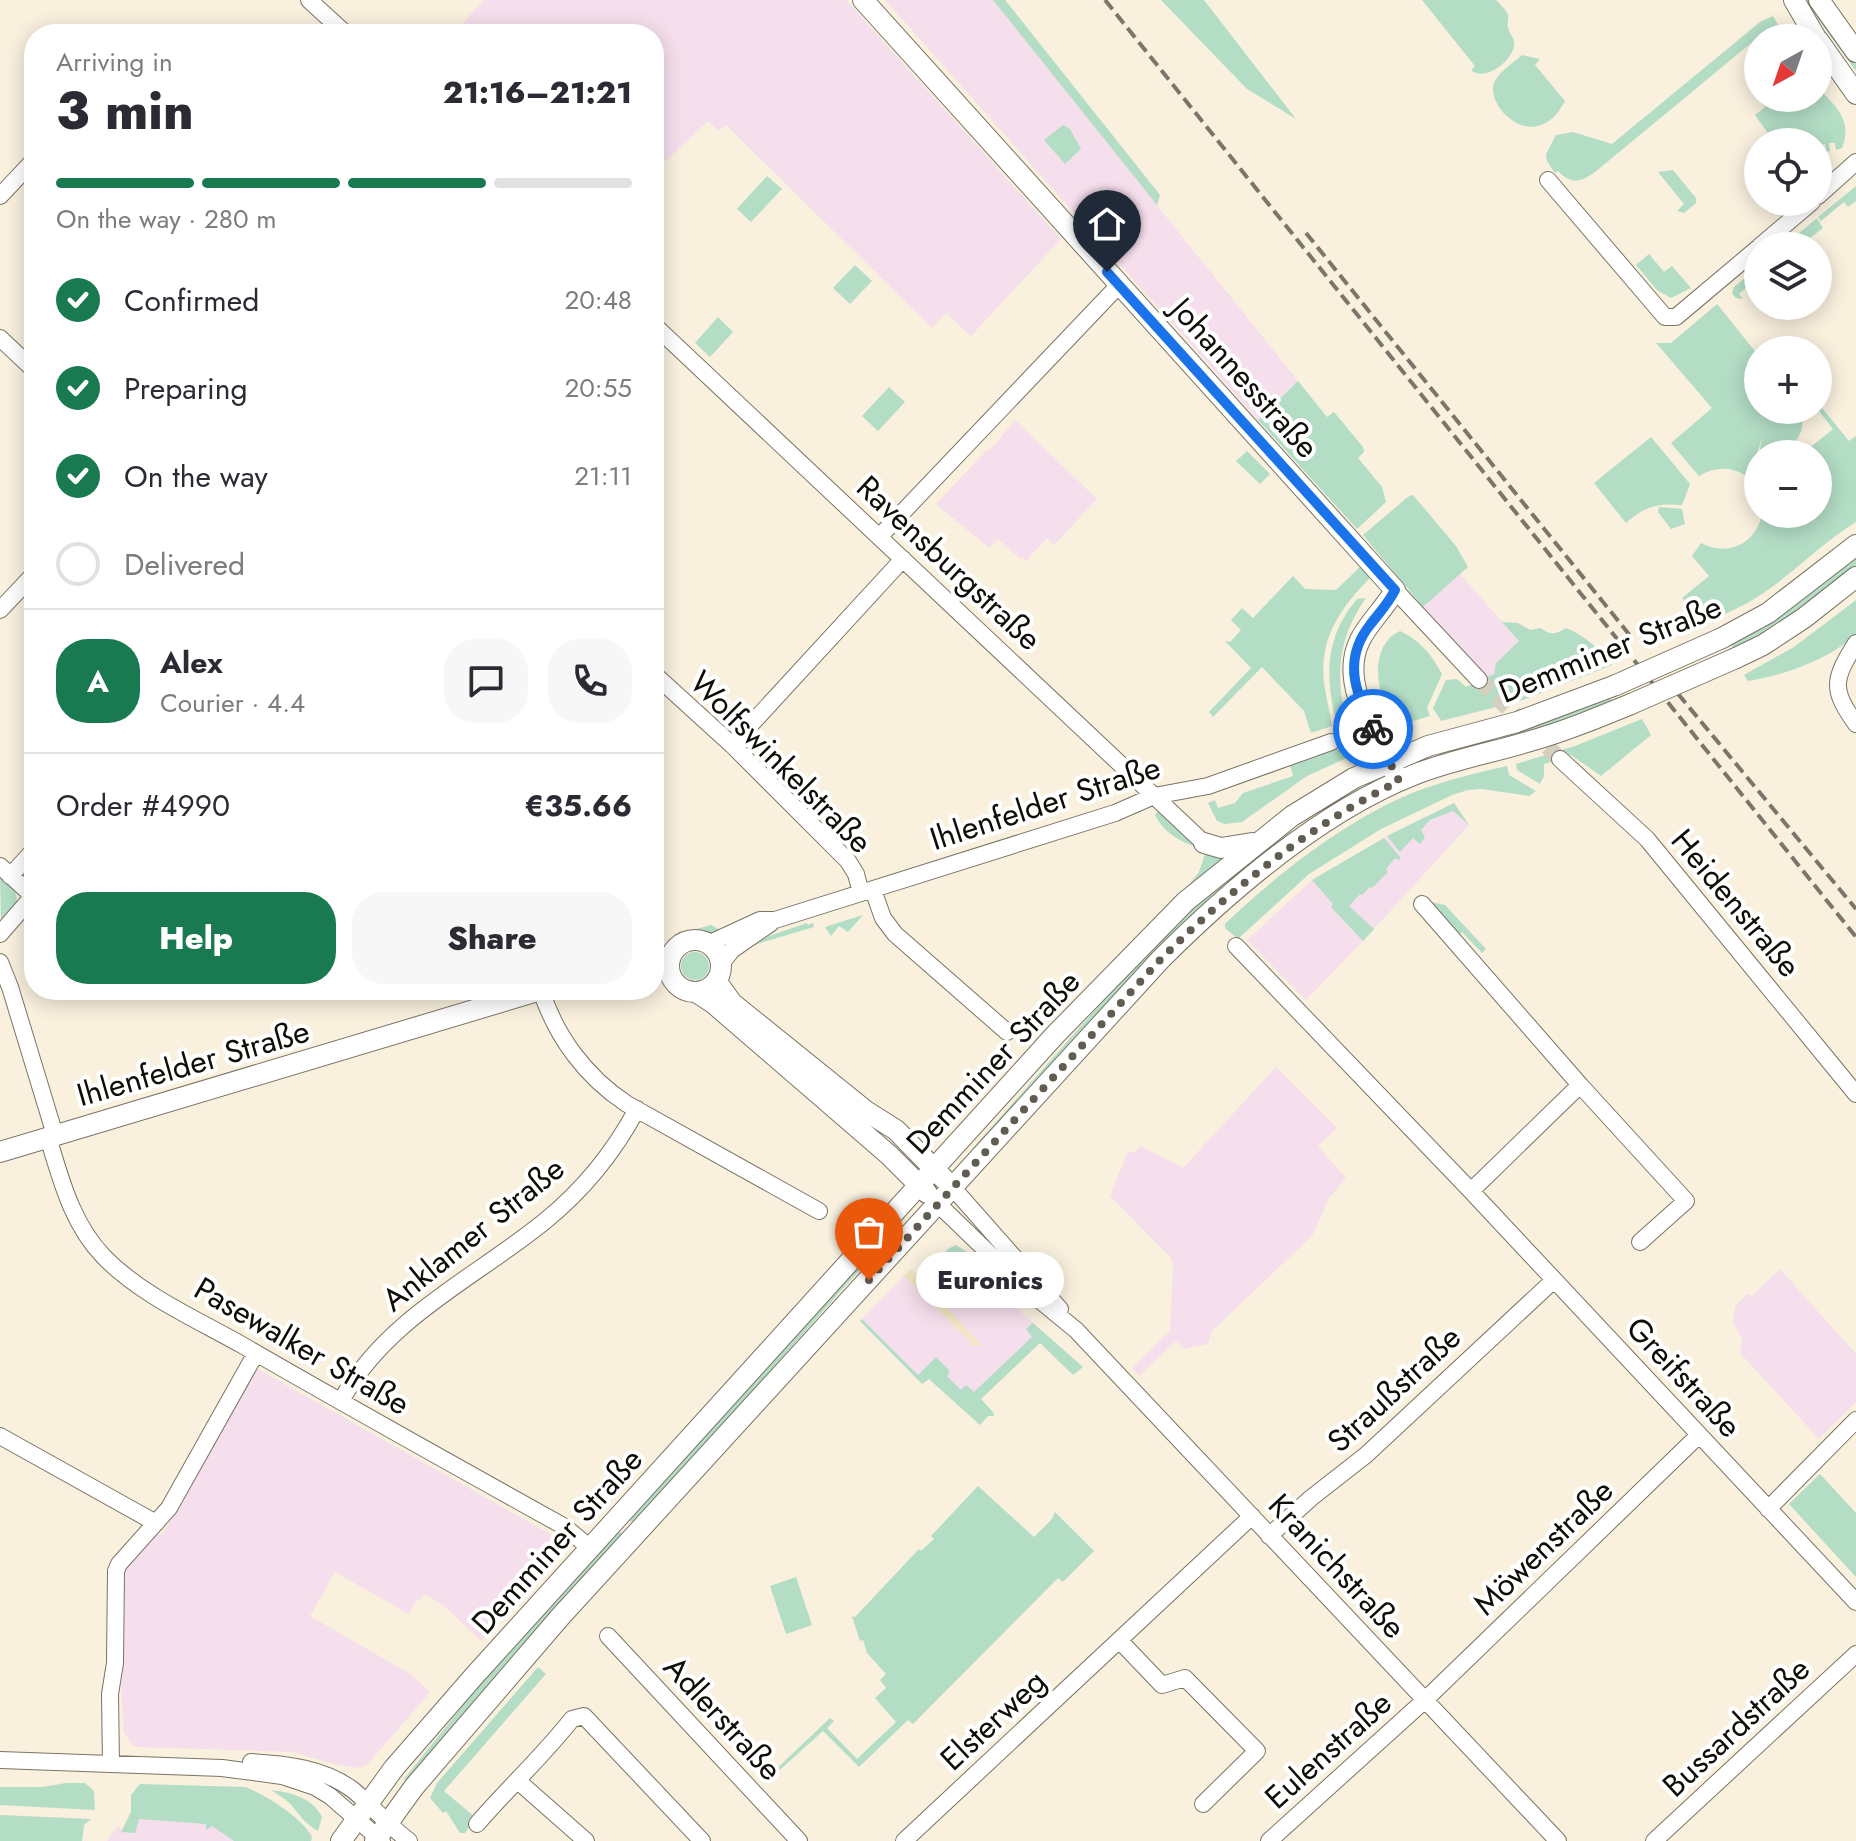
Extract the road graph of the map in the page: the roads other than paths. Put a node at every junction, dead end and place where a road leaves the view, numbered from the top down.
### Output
1 (309, 0) edge
2 (863, 0) edge
3 (1794, 0) edge
4 (1819, 0) edge
5 (335, 24) edge
6 (1808, 24) edge
7 (1856, 52) edge
8 (1832, 60) edge
9 (1856, 94) edge
10 (1856, 162) edge
11 (24, 171) edge
12 (1548, 180) dead end
13 (1832, 183) edge
14 (0, 196) edge
15 (1796, 216) edge
16 (1777, 232) edge
17 (1744, 260) edge
18 (1119, 285) junction
19 (664, 334) edge
20 (0, 338) edge
21 (24, 361) edge
22 (880, 536) junction
23 (1856, 545) edge
24 (903, 559) junction
25 (1856, 577) edge
26 (24, 585) edge
27 (1395, 590) junction
28 (0, 610) edge
29 (1856, 643) edge
30 (1479, 680) tunnel mouth
31 (664, 683) edge
32 (1856, 724) edge
33 (1331, 742) dead end
34 (732, 745) junction
35 (1560, 759) tunnel mouth
36 (1389, 761) junction
37 (1399, 781) junction
38 (1154, 796) junction
39 (1204, 843) joint
40 (1256, 843) junction
41 (24, 857) edge
42 (5, 871) edge
43 (24, 888) edge
44 (867, 892) junction
45 (1422, 904) dead end
46 (24, 906) edge
47 (775, 920) junction
48 (0, 934) edge
49 (708, 944) junction
50 (1236, 946) dead end
51 (664, 952) edge
52 (0, 962) edge
53 (719, 972) junction
54 (664, 974) edge
55 (696, 992) junction
56 (508, 1000) edge
57 (545, 1000) edge
58 (1007, 1032) dead end
59 (1580, 1085) junction
60 (1856, 1094) edge
61 (637, 1109) junction
62 (52, 1136) junction
63 (0, 1152) edge
64 (935, 1170) junction
65 (920, 1186) junction
66 (953, 1188) junction
67 (1471, 1191) junction
68 (938, 1204) junction
69 (819, 1211) dead end
70 (1640, 1242) dead end
71 (1554, 1280) junction
72 (1076, 1330) junction
73 (256, 1353) junction
74 (341, 1401) junction
75 (1856, 1420) edge
76 (1699, 1435) junction
77 (0, 1436) edge
78 (1768, 1509) junction
79 (1252, 1516) junction
80 (156, 1523) junction
81 (1269, 1536) junction
82 (590, 1548) junction
83 (1856, 1602) edge
84 (608, 1636) dead end
85 (1119, 1640) junction
86 (1856, 1654) edge
87 (1425, 1700) junction
88 (0, 1760) edge
89 (111, 1764) junction
90 (519, 1782) junction
91 (1203, 1804) dead end
92 (362, 1812) junction
93 (477, 1824) dead end
94 (381, 1836) edge
95 (797, 1840) edge
96 (341, 1841) edge
97 (409, 1841) edge
98 (586, 1841) edge
99 (702, 1841) edge
100 (904, 1841) edge
101 (1269, 1841) edge
102 (1558, 1841) edge
103 (1654, 1841) edge

1 - 5 street
2 - 18 main road, Johannesstraße
3 - 6 main road
4 - 7 main road
8 - 9 main road
10 - 13 street
11 - 14 street
12 - 17 street
15 - 16 street
18 - 22 street
18 - 27 main road, Johannesstraße
19 - 22 street, Ravensburgstraße
20 - 21 street
22 - 24 street, Ravensburgstraße
23 - 36 main road, Demminer Straße, bridge
24 - 34 street
24 - 38 street, Ravensburgstraße
25 - 37 main road, Demminer Straße, bridge
26 - 28 street
27 - 30 street, Johannesstraße
27 - 36 main road
29 - 32 street
31 - 34 street, Wolfswinkelstraße
33 - 38 street, Ihlenfelder Straße
34 - 44 street, Wolfswinkelstraße
35 - 60 street, Heidenstraße
36 - 37 main road
36 - 40 main road, Demminer Straße
37 - 66 main road, Demminer Straße
38 - 39 street, Ravensburgstraße
38 - 44 street, Ihlenfelder Straße
39 - 40 main road
40 - 64 main road, Demminer Straße
41 - 42 street
42 - 43 street
44 - 47 street, Ihlenfelder Straße
44 - 58 street, Wolfswinkelstraße
45 - 59 street
46 - 48 street
47 - 49 street, Ihlenfelder Straße
47 - 53 street, Ihlenfelder Straße
49 - 51 main road, Ihlenfelder Straße
49 - 53 main road
50 - 67 street, Greifstraße
52 - 62 street, Pasewalker Straße
53 - 55 main road, Ihlenfelder Straße
53 - 64 main road
54 - 55 main road, Ihlenfelder Straße
55 - 65 main road
56 - 62 main road, Ihlenfelder Straße
57 - 61 street
59 - 67 street
59 - 70 street
61 - 69 street
61 - 74 street, Anklamer Straße
62 - 63 main road, Ihlenfelder Straße
62 - 73 street, Pasewalker Straße
64 - 65 main road, Demminer Straße
64 - 66 main road
65 - 68 main road
65 - 82 main road, Demminer Straße
66 - 68 main road, Demminer Straße
66 - 72 street, Kranichstraße
67 - 71 street, Greifstraße
68 - 72 street, Kranichstraße
68 - 94 main road, Demminer Straße
71 - 76 street, Greifstraße
71 - 81 street, Straußstraße
72 - 79 street, Kranichstraße
73 - 74 street, Pasewalker Straße
73 - 80 street
74 - 82 street, Pasewalker Straße
75 - 78 street
76 - 78 street, Greifstraße
76 - 87 street, Möwenstraße
77 - 80 street
78 - 83 street, Greifstraße
79 - 81 street, Kranichstraße
79 - 85 street, Elsterweg
80 - 89 street
81 - 87 street, Kranichstraße
82 - 92 main road, Demminer Straße
84 - 95 street, Adlerstraße
85 - 91 street
85 - 100 street, Elsterweg
86 - 103 street, Bussardstraße
87 - 101 street, Eulenstraße
87 - 102 street, Kranichstraße
88 - 89 street
89 - 92 street
90 - 93 street
90 - 98 street
90 - 99 street
92 - 94 street
92 - 96 main road, Demminer Straße
94 - 97 street

